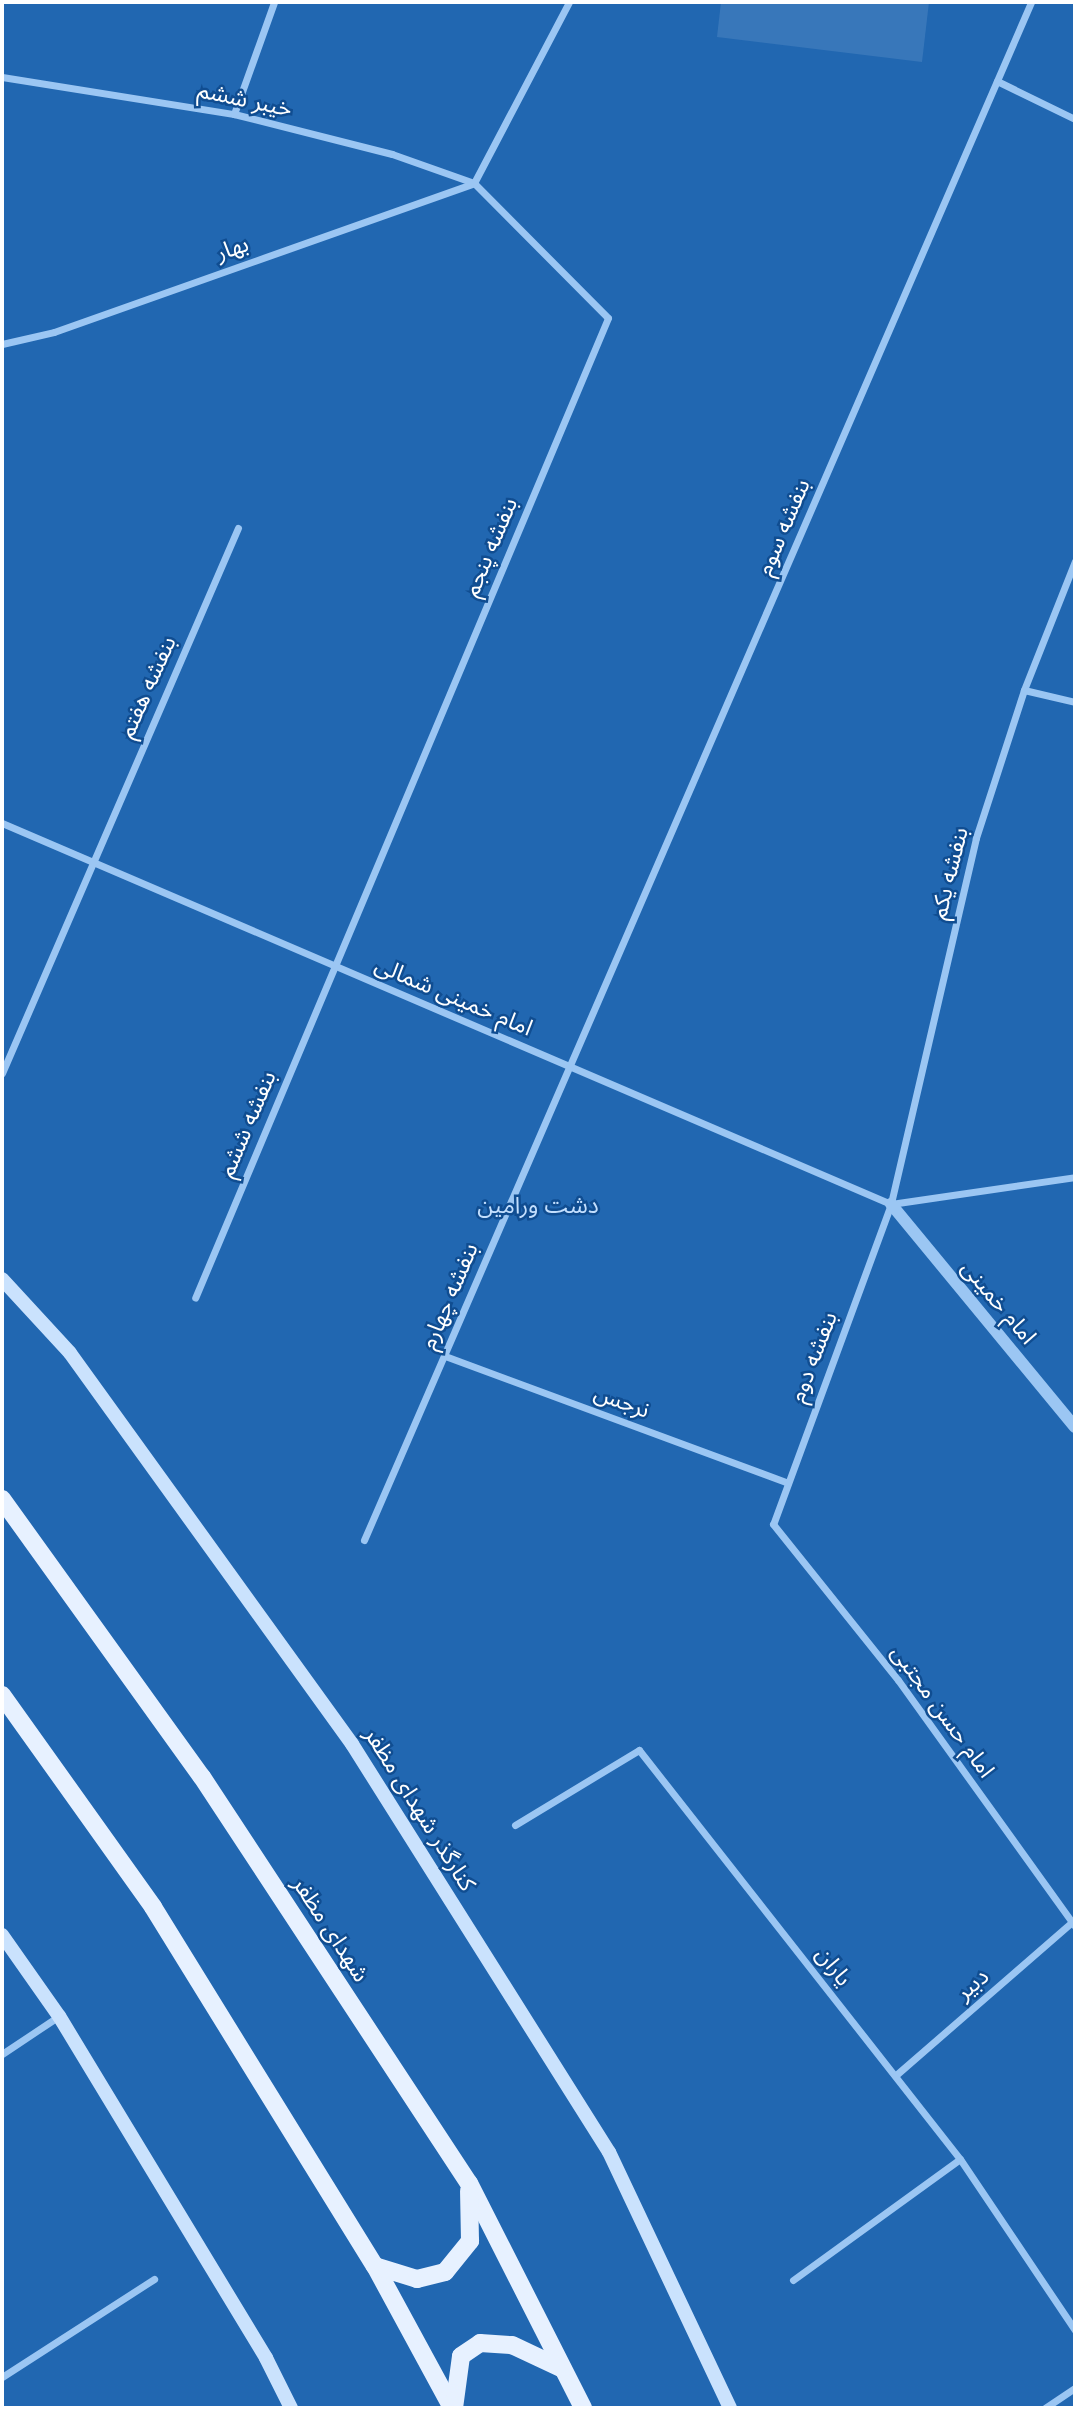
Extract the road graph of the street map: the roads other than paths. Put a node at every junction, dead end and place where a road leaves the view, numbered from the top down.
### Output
1 (274, 2) edge
2 (569, 2) edge
3 (1031, 2) edge
4 (2, 77) edge
5 (997, 80) junction
6 (234, 114) junction
7 (1075, 120) edge
8 (474, 183) junction
9 (2, 344) edge
10 (238, 528) dead end
11 (1075, 561) edge
12 (1024, 690) junction
13 (1075, 702) edge
14 (2, 824) edge
15 (92, 862) junction
16 (334, 966) junction
17 (570, 1067) junction
18 (2, 1073) edge
19 (1075, 1177) edge
20 (891, 1204) junction
21 (2, 1279) edge
22 (195, 1298) dead end
23 (444, 1356) junction
24 (1075, 1427) edge
25 (786, 1482) junction
26 (2, 1499) edge
27 (773, 1524) joint
28 (364, 1540) dead end
29 (2, 1695) edge
30 (515, 1825) dead end
31 (1074, 1924) edge
32 (2, 1935) edge
33 (59, 2016) junction
34 (2, 2054) edge
35 (896, 2075) junction
36 (960, 2159) junction
37 (469, 2183) junction
38 (375, 2266) junction
39 (154, 2279) dead end
40 (793, 2280) dead end
41 (1075, 2330) edge
42 (563, 2369) junction
43 (2, 2377) edge
44 (1075, 2388) edge
45 (291, 2408) edge
46 (453, 2408) edge
47 (583, 2408) edge
48 (730, 2408) edge
49 (1045, 2408) edge

1 - 6 street
2 - 8 street
3 - 5 street, بنفشه سوم
4 - 6 street, خیبر ششم
5 - 7 street
5 - 17 street, بنفشه سوم
6 - 8 street, خیبر ششم
8 - 9 street, بهار
8 - 16 street, بنفشه پنجم
10 - 15 street, بنفشه هفتم
11 - 12 street, بنفشه یکم
12 - 13 street
12 - 20 street, بنفشه یکم
14 - 15 street, امام خمینی شمالی
15 - 16 street, امام خمینی شمالی
15 - 18 street, بنفشه هفتم
16 - 17 street, امام خمینی شمالی
16 - 22 street, بنفشه ششم
17 - 20 street, امام خمینی شمالی
17 - 23 street, بنفشه چهارم
19 - 20 street
20 - 24 street, امام خمینی
20 - 25 street, بنفشه دوم
21 - 48 main road, کنارگذر شهدای مظفر
23 - 25 street, نرجس
23 - 28 street, بنفشه چهارم
25 - 27 street, بنفشه دوم
26 - 37 main road, شهدای مظفر
27 - 31 street, امام حسن مجتبی
29 - 38 main road
30 - 35 street, یاران
31 - 35 street, دبیر
32 - 33 main road
33 - 34 street
33 - 45 main road
35 - 36 street, یاران
36 - 40 street
36 - 41 street, یاران
37 - 38 main road
37 - 42 main road, شهدای مظفر
38 - 46 main road
39 - 43 street
42 - 46 main road
42 - 47 main road, شهدای مظفر
44 - 49 street

